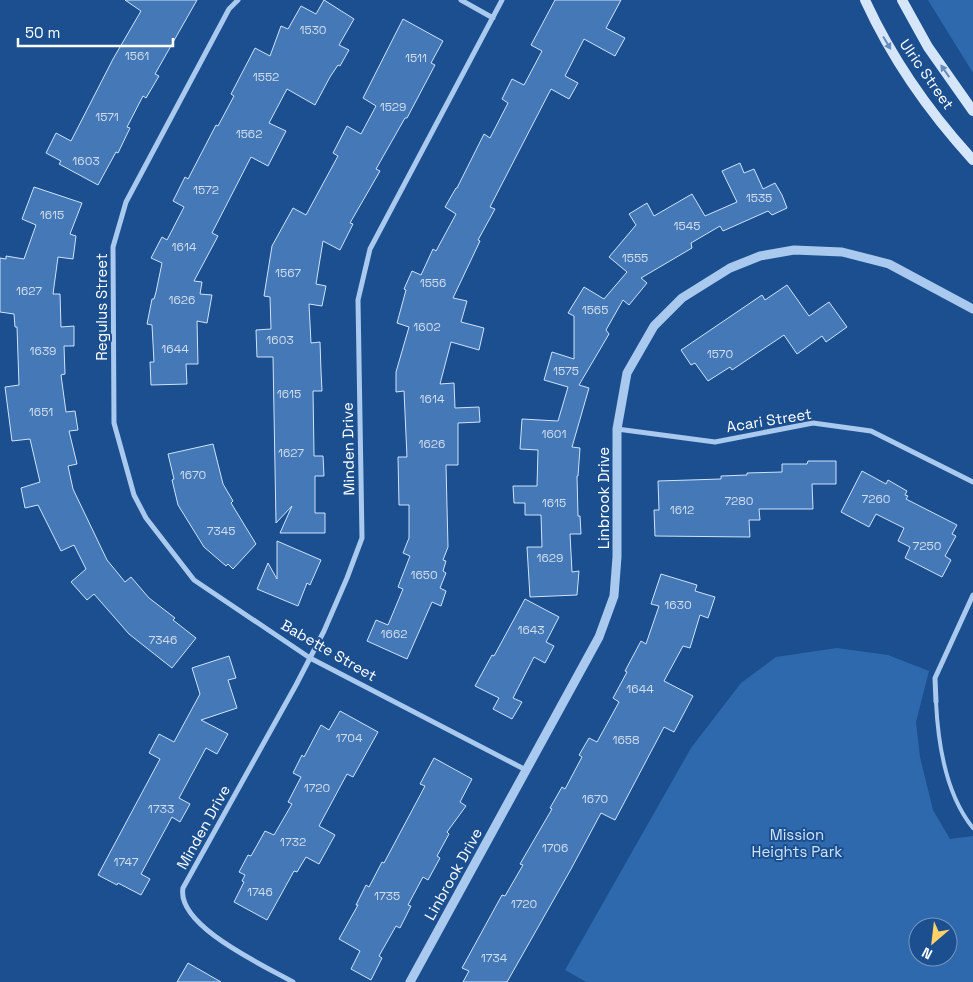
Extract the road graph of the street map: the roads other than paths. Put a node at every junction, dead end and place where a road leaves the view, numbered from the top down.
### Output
1 (238, 0) edge
2 (461, 0) edge
3 (502, 0) edge
4 (865, 0) edge
5 (902, 0) edge
6 (493, 18) junction
7 (973, 111) edge
8 (973, 160) edge
9 (973, 310) edge
10 (617, 429) junction
11 (973, 482) edge
12 (146, 518) joint
13 (973, 595) edge
14 (310, 658) junction
15 (936, 702) joint
16 (526, 770) junction
17 (973, 828) edge
18 (293, 982) edge
19 (410, 982) edge

1 - 12 street, Regulus Street
2 - 6 street
3 - 6 street, Minden Drive
4 -> 8 main road, Ulric Street
7 -> 5 main road, Ulric Street
6 - 14 street, Minden Drive
9 - 10 street, Linbrook Drive
10 - 11 street, Acari Street
10 - 16 street, Linbrook Drive
12 - 14 street, Babette Street
13 - 15 street
14 - 16 street, Babette Street
14 - 18 street, Minden Drive
15 - 17 lane
16 - 19 street, Linbrook Drive

